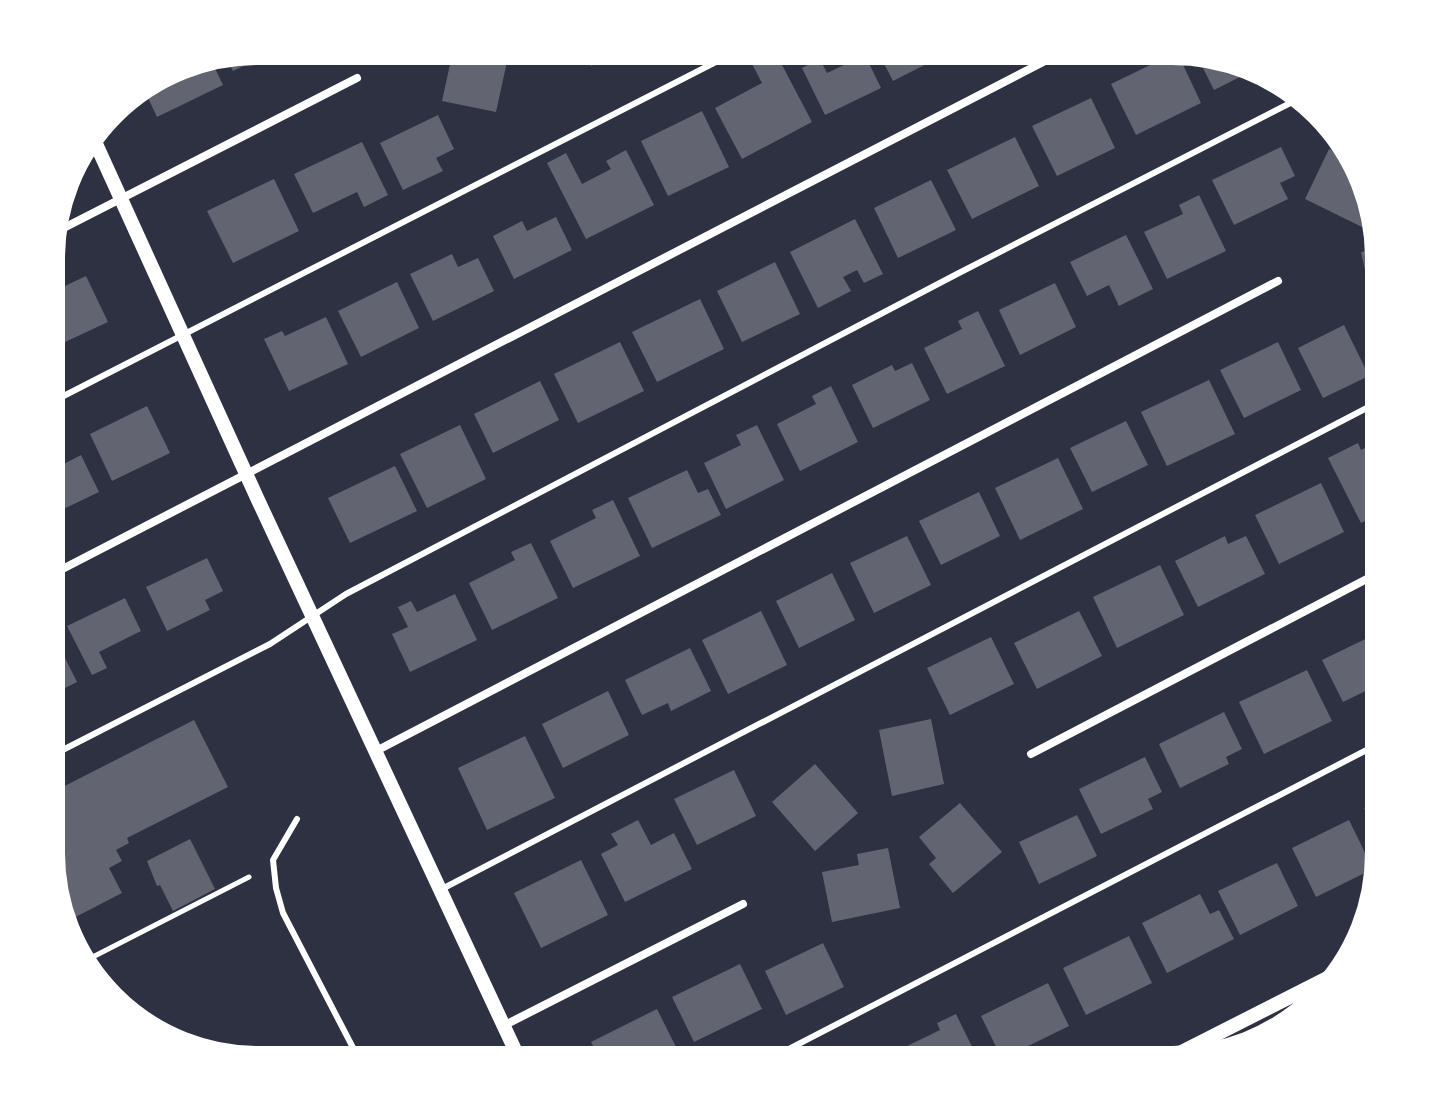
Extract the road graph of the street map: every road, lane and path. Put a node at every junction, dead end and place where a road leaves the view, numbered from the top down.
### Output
1 (720, 60) edge
2 (1047, 60) edge
3 (357, 78) dead end
4 (1293, 102) edge
5 (96, 145) edge
6 (120, 200) junction
7 (63, 229) edge
8 (1278, 281) dead end
9 (184, 334) junction
10 (60, 398) edge
11 (1370, 406) edge
12 (247, 475) junction
13 (60, 570) edge
14 (1370, 577) edge
15 (312, 616) junction
16 (1370, 748) edge
17 (60, 751) edge
18 (376, 751) junction
19 (1031, 754) dead end
20 (297, 819) dead end
21 (249, 877) dead end
22 (439, 891) junction
23 (743, 904) dead end
24 (91, 958) edge
25 (1323, 980) edge
26 (503, 1026) junction
27 (1186, 1050) edge
28 (355, 1051) edge
29 (515, 1051) edge
30 (785, 1051) edge

1 - 9 lane
2 - 12 street
3 - 6 street
4 - 15 lane
5 - 6 street
6 - 7 street
6 - 9 street
8 - 18 street
9 - 10 lane
9 - 12 street
11 - 22 lane
12 - 13 street
12 - 15 street
14 - 19 street
15 - 17 lane
15 - 18 street
16 - 30 lane
18 - 22 street
20 - 28 lane
21 - 24 path
22 - 26 street
23 - 26 street
25 - 27 street
26 - 29 street

